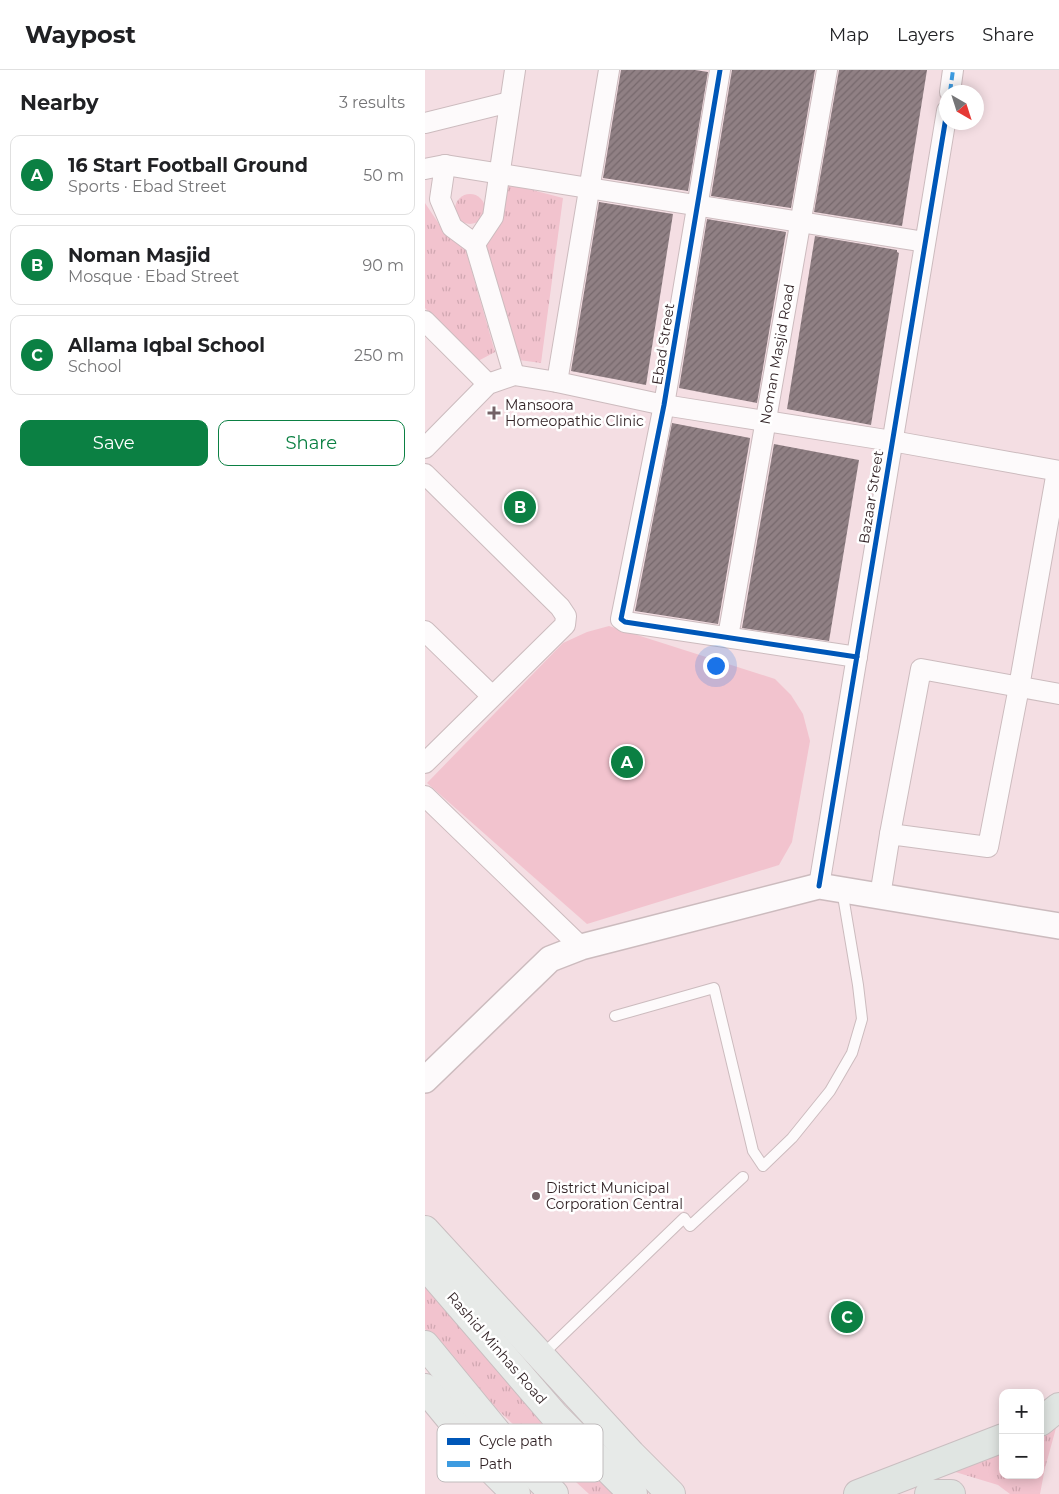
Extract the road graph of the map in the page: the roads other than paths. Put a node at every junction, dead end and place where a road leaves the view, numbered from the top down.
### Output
1 (515, 70) edge
2 (609, 70) edge
3 (720, 70) edge
4 (827, 70) edge
5 (953, 70) edge
6 (951, 85) edge
7 (510, 102) junction
8 (425, 123) edge
9 (944, 130) edge
10 (445, 165) junction
11 (425, 169) edge
12 (500, 174) junction
13 (589, 188) junction
14 (697, 205) junction
15 (800, 222) junction
16 (925, 242) junction
17 (475, 244) junction
18 (425, 321) edge
19 (514, 375) junction
20 (557, 382) junction
21 (488, 384) junction
22 (664, 405) junction
23 (766, 421) junction
24 (892, 441) junction
25 (425, 448) edge
26 (1058, 471) edge
27 (425, 474) edge
28 (425, 631) edge
29 (728, 637) junction
30 (857, 657) junction
31 (1019, 687) junction
32 (1059, 694) edge
33 (492, 696) junction
34 (425, 763) edge
35 (425, 796) edge
36 (890, 834) junction
37 (830, 888) junction
38 (880, 896) junction
39 (1059, 926) edge
40 (581, 947) junction
41 (615, 1016) dead end
42 (425, 1080) edge
43 (743, 1178) dead end
44 (425, 1230) edge
45 (425, 1266) edge
46 (425, 1345) edge
47 (541, 1356) junction
48 (425, 1388) edge
49 (1059, 1407) edge
50 (1044, 1419) edge
51 (455, 1424) edge
52 (490, 1424) edge
53 (564, 1424) edge
54 (999, 1440) edge
55 (603, 1464) edge
56 (504, 1482) edge
57 (542, 1482) edge
58 (516, 1494) edge
59 (553, 1494) edge
60 (633, 1494) edge
61 (671, 1494) edge
62 (858, 1494) edge
63 (929, 1494) edge
64 (951, 1494) edge

1 - 7 street
2 - 13 street
3 - 14 street, Ebad Street
4 - 15 street, Noman Masjid Road
5 - 6 street
7 - 8 street
7 - 12 street
9 - 16 street, Bazaar Street
10 - 11 street
10 - 12 street
10 - 17 street
12 - 13 street
12 - 17 street
13 - 14 street
13 - 20 street
14 - 15 street
14 - 22 street, Ebad Street
15 - 16 street
15 - 23 street, Noman Masjid Road
16 - 24 street, Bazaar Street
17 - 19 street
18 - 21 street
19 - 20 street
19 - 21 street
20 - 22 street
21 - 25 street
22 - 23 street
22 - 29 street, Ebad Street
23 - 24 street
23 - 29 street, Noman Masjid Road
24 - 26 street
24 - 30 street, Bazaar Street
26 - 31 street
27 - 33 street
28 - 33 street
29 - 30 street
30 - 37 street, Bazaar Street
31 - 32 street
31 - 36 street
31 - 36 street
33 - 34 street
35 - 40 street
36 - 38 street
37 - 38 street
37 - 40 street
37 - 41 lane
38 - 39 street
40 - 42 street
43 - 47 lane
44 - 47 main road
45 - 53 main road, Rashid Minhas Road
46 - 52 main road
47 - 61 main road
48 - 51 main road
49 - 50 highway
54 - 62 highway
55 - 60 main road, Rashid Minhas Road
56 - 58 main road
57 - 59 main road
63 - 64 highway

